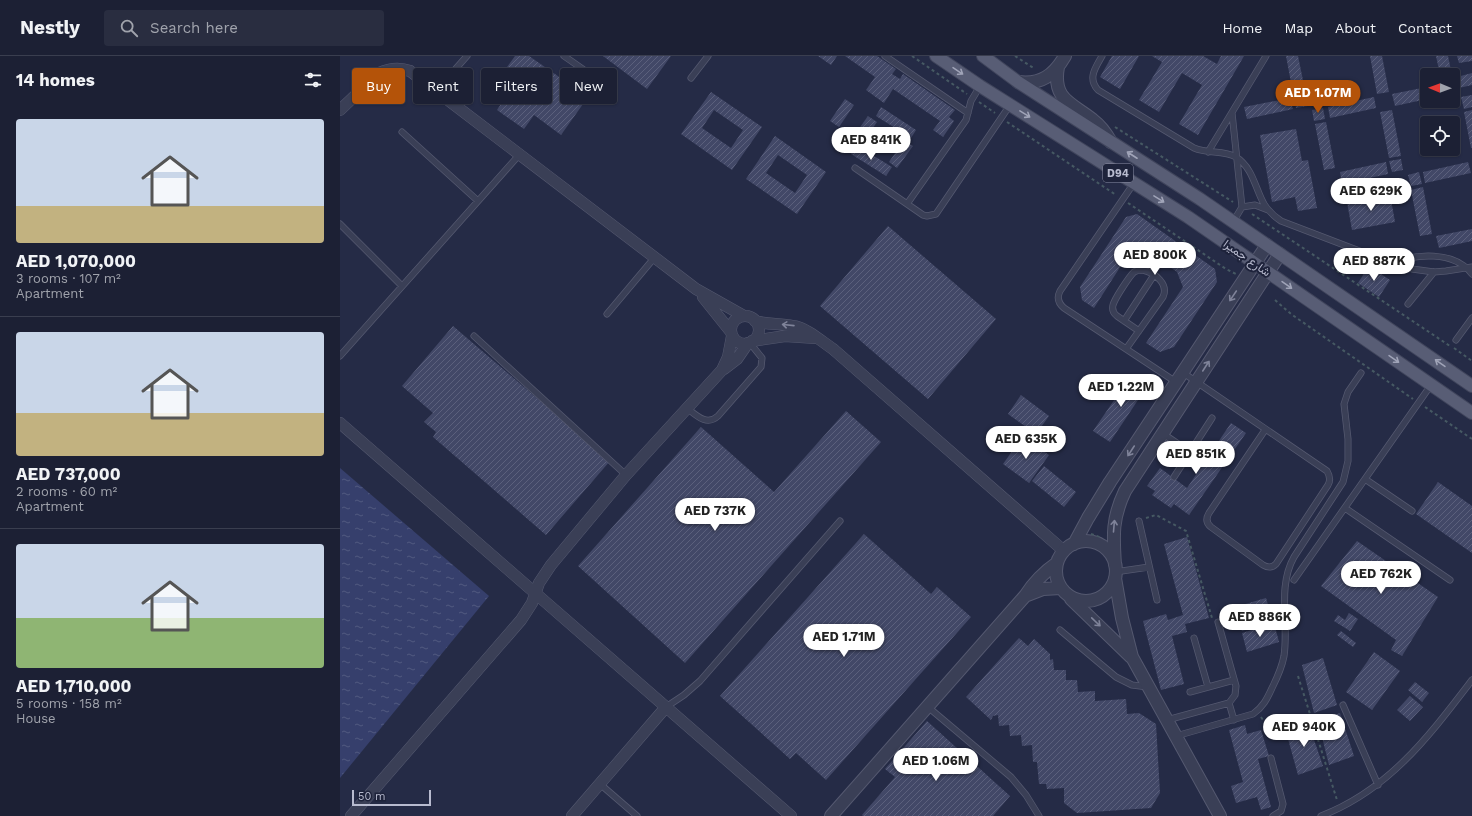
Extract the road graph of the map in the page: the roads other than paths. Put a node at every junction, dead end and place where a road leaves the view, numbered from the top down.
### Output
1 (467, 56) edge
2 (564, 56) edge
3 (708, 56) edge
4 (885, 56) edge
5 (936, 56) edge
6 (983, 56) edge
7 (1065, 56) edge
8 (1102, 56) edge
9 (1266, 56) edge
10 (1058, 67) junction
11 (456, 68) edge
12 (581, 68) edge
13 (413, 73) edge
14 (691, 78) dead end
15 (1018, 82) junction
16 (980, 86) junction
17 (453, 104) edge
18 (1010, 105) junction
19 (340, 110) edge
20 (968, 113) junction
21 (1232, 113) junction
22 (402, 132) dead end
23 (1111, 142) junction
24 (1208, 152) junction
25 (520, 154) junction
26 (1237, 158) junction
27 (855, 168) dead end
28 (1134, 183) junction
29 (478, 201) junction
30 (907, 204) junction
31 (1242, 207) junction
32 (1268, 210) junction
33 (1233, 222) junction
34 (340, 224) edge
35 (1267, 246) junction
36 (1280, 254) junction
37 (655, 257) junction
38 (1255, 263) junction
39 (1391, 263) junction
40 (1470, 267) edge
41 (1268, 272) junction
42 (1434, 272) junction
43 (1472, 274) edge
44 (1154, 275) junction
45 (402, 286) junction
46 (696, 289) junction
47 (1408, 304) dead end
48 (607, 314) dead end
49 (744, 316) junction
50 (1472, 318) edge
51 (755, 321) junction
52 (1124, 321) junction
53 (1139, 331) junction
54 (732, 334) junction
55 (474, 336) dead end
56 (817, 338) junction
57 (1456, 340) dead end
58 (750, 342) junction
59 (1126, 349) junction
60 (340, 356) edge
61 (722, 370) junction
62 (1361, 373) dead end
63 (1179, 377) junction
64 (1196, 382) junction
65 (1431, 385) junction
66 (1472, 386) edge
67 (688, 409) junction
68 (1472, 414) edge
69 (1212, 418) dead end
70 (340, 423) edge
71 (1265, 430) junction
72 (1162, 433) junction
73 (1190, 452) junction
74 (626, 475) junction
75 (1174, 477) dead end
76 (1365, 479) junction
77 (1345, 508) junction
78 (1412, 511) dead end
79 (840, 521) dead end
80 (1139, 521) road end
81 (1074, 544) junction
82 (1064, 551) junction
83 (1057, 563) junction
84 (1149, 567) junction
85 (1115, 572) junction
86 (1294, 580) dead end
87 (1450, 580) dead end
88 (1064, 592) junction
89 (535, 593) junction
90 (1026, 596) junction
91 (1157, 600) dead end
92 (1218, 622) road end
93 (1060, 630) dead end
94 (1194, 638) dead end
95 (1132, 657) junction
96 (1234, 680) junction
97 (1472, 680) edge
98 (1149, 687) junction
99 (1208, 687) junction
100 (1190, 692) dead end
101 (1229, 703) junction
102 (1343, 705) dead end
103 (666, 707) junction
104 (928, 707) junction
105 (1167, 720) junction
106 (1234, 720) junction
107 (1176, 736) junction
108 (1271, 758) dead end
109 (600, 784) junction
110 (1378, 785) junction
111 (351, 816) edge
112 (572, 816) edge
113 (637, 816) edge
114 (791, 816) edge
115 (831, 816) edge
116 (1039, 816) edge
117 (1220, 816) edge
118 (1272, 816) edge
119 (1321, 816) edge

1 - 11 lane
2 - 12 lane
3 - 14 lane
4 - 20 lane
5 -> 16 main road, شارع جميرا / D94
6 - 15 main road, شارع جميرا / D94
7 - 10 street
8 - 24 lane
9 - 21 lane
10 - 15 street
10 - 23 street
13 - 19 street
15 - 23 main road, شارع جميرا / D94
16 - 18 main road, شارع جميرا / D94
16 - 20 lane
17 - 25 street
18 -> 28 main road, شارع جميرا / D94
18 - 30 lane
20 - 30 lane
21 - 24 lane
21 - 26 lane
22 - 29 lane
33 -> 23 main road, شارع جميرا / D94
24 - 26 lane
25 - 29 lane
25 - 37 street
26 - 31 lane
26 - 32 lane
27 - 30 lane
28 -> 38 main road, شارع جميرا / D94
28 - 59 lane
29 - 45 lane
31 - 32 lane
31 - 33 lane
32 - 39 lane
33 - 35 main road, شارع جميرا / D94
34 - 45 lane
35 - 36 main road, شارع جميرا / D94
35 - 38 street
36 - 41 street
66 -> 36 main road, شارع جميرا / D94
37 - 46 street
37 - 48 lane
38 - 41 main road, شارع جميرا / D94
38 -> 63 street
39 - 40 lane
39 - 42 lane
40 - 42 lane
40 - 43 lane
64 -> 41 street
41 -> 65 main road, شارع جميرا / D94
42 - 47 lane
44 - 52 lane
44 - 52 lane
44 - 53 lane
45 - 60 lane
46 - 49 street
46 - 54 street
49 - 51 street
49 - 54 street
50 - 57 lane
56 -> 51 street
51 - 58 street
52 - 53 lane
53 - 59 lane
54 - 58 street
54 - 61 street
55 - 74 lane
56 - 58 street
56 - 82 street
58 - 61 street
58 - 67 lane
59 - 63 lane
61 - 67 street
62 - 106 lane
63 - 64 lane
63 -> 81 street
64 - 71 lane
64 - 72 street
65 - 68 main road, شارع جميرا / D94
65 - 76 lane
67 - 74 street
69 - 73 lane
70 - 89 street
71 - 71 lane
72 - 73 lane
85 -> 72 street
73 - 75 lane
74 - 89 street
76 - 77 lane
76 - 78 lane
77 - 86 lane
77 - 87 lane
79 - 103 lane
80 - 84 lane
81 - 82 street
81 - 85 street
82 - 83 street
83 - 88 street
83 - 90 street
84 - 85 lane
84 - 91 lane
85 - 88 street
85 - 95 street
88 - 90 street
88 -> 95 street
89 - 103 street
89 - 111 street
90 - 104 street
92 - 96 lane
93 - 98 lane
94 - 99 lane
95 - 98 street
96 - 99 lane
96 - 101 lane
97 - 110 lane
98 - 105 street
99 - 100 lane
101 - 105 lane
101 - 106 lane
102 - 110 lane
103 - 109 street
103 - 114 street
104 - 115 street
104 - 116 lane
105 - 107 street
106 - 107 lane
107 - 117 street
108 - 118 lane
109 - 112 street
109 - 113 lane
110 - 119 lane

